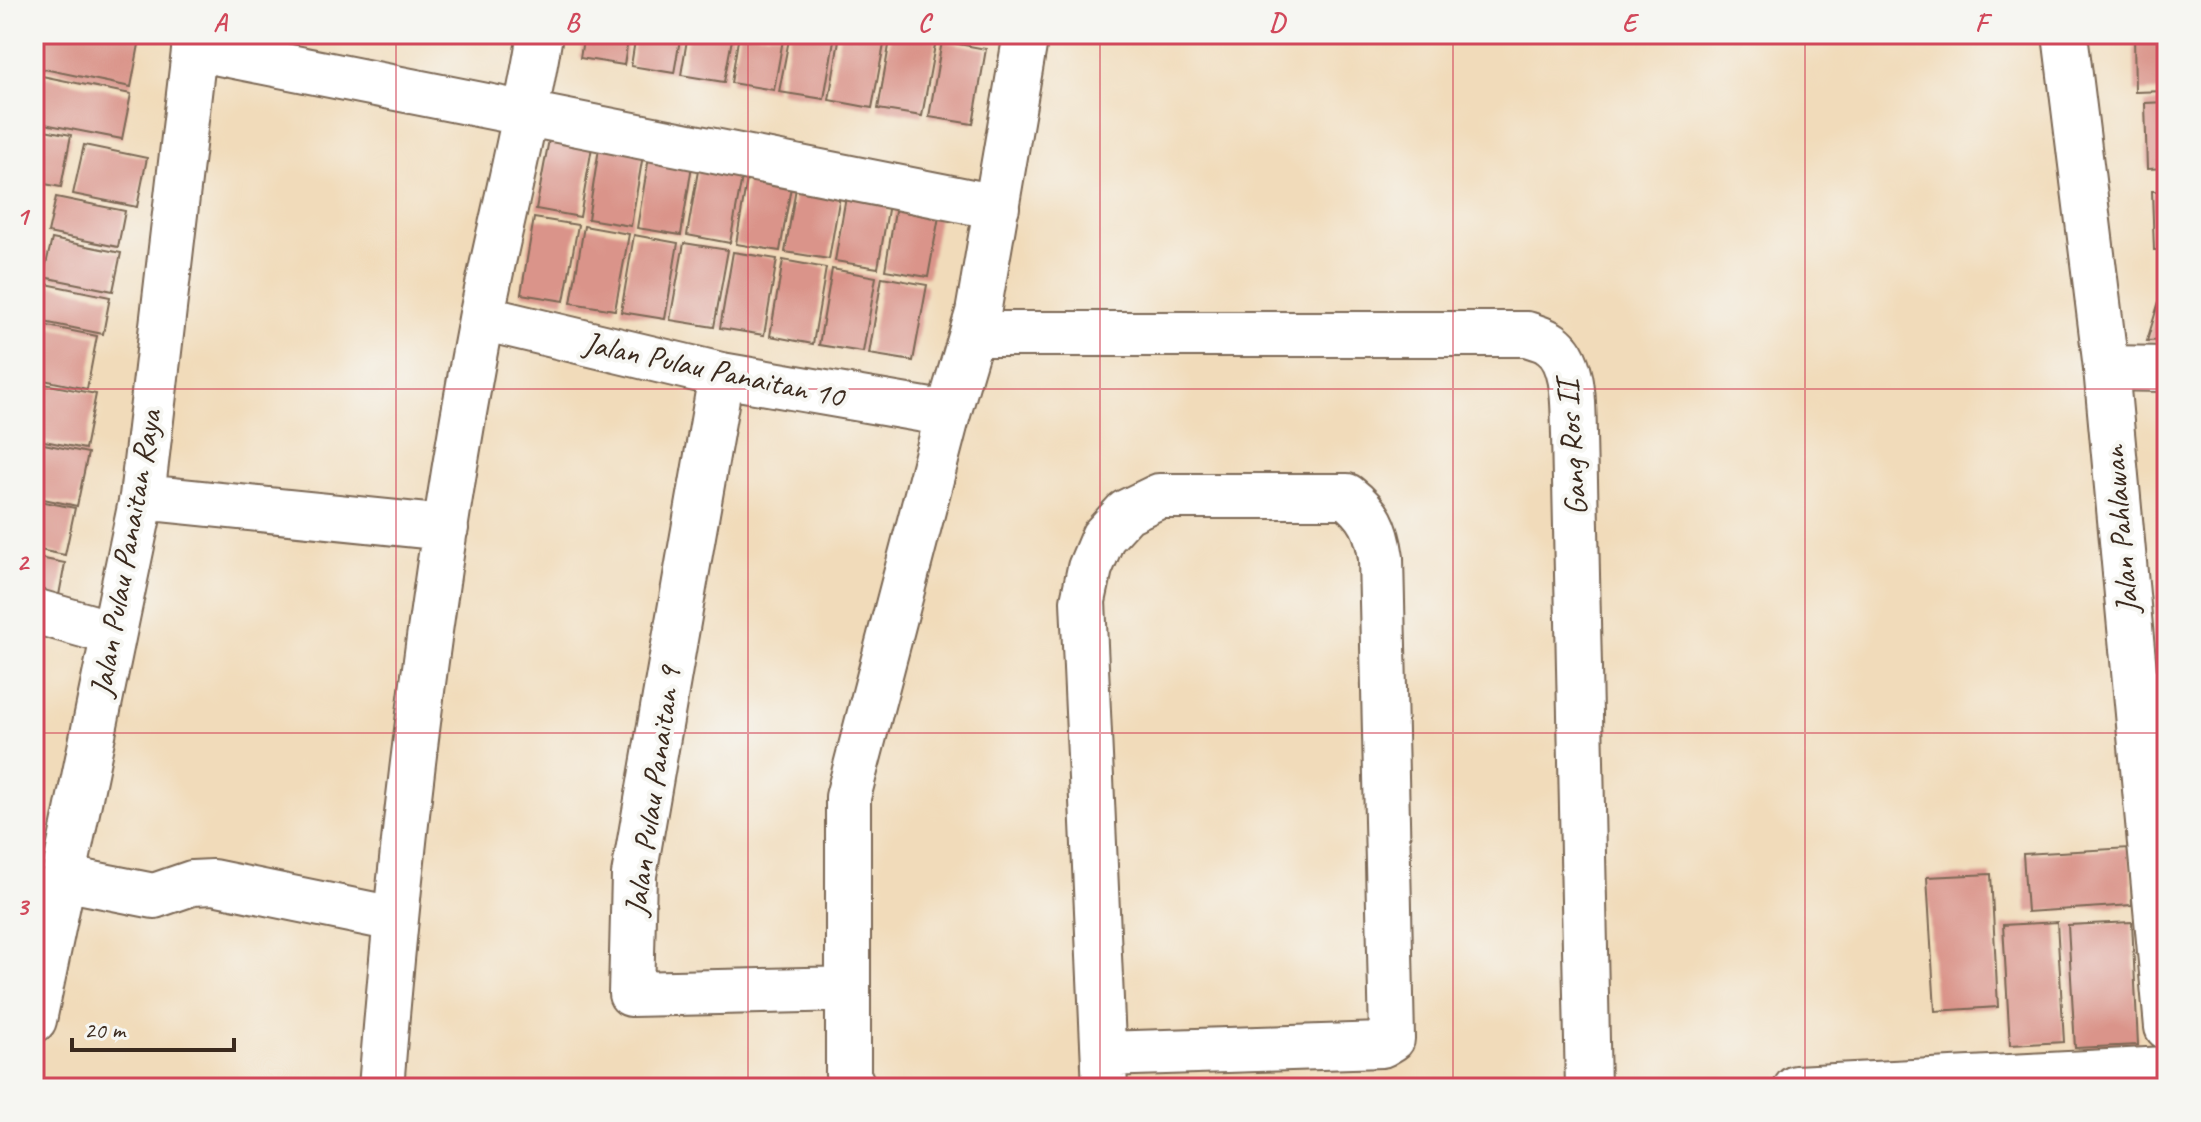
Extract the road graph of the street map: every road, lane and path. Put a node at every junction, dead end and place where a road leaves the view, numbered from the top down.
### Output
1 (540, 34) edge
2 (1026, 34) edge
3 (2065, 34) edge
4 (195, 41) edge
5 (527, 114) junction
6 (997, 207) junction
7 (482, 318) junction
8 (973, 334) junction
9 (2106, 368) junction
10 (2167, 369) edge
11 (721, 375) junction
12 (948, 414) junction
13 (142, 497) junction
14 (446, 528) junction
15 (34, 611) edge
16 (112, 633) junction
17 (2158, 851) edge
18 (63, 878) junction
19 (394, 919) junction
20 (848, 989) junction
21 (34, 1020) edge
22 (2167, 1027) edge
23 (2167, 1069) edge
24 (1105, 1071) edge
25 (381, 1088) edge
26 (854, 1088) edge
27 (1588, 1088) edge
28 (1796, 1088) edge

1 - 5 street
2 - 6 street
3 - 9 street, Jalan Pahlawan
4 - 5 street
4 - 13 street, Jalan Pulau Panaitan Raya
5 - 6 street
5 - 7 street
6 - 8 street
7 - 11 street, Jalan Pulau Panaitan 10
7 - 14 street
8 - 12 street
8 - 27 street, Gang Ros II
9 - 10 street
9 - 17 street, Jalan Pahlawan
11 - 12 street, Jalan Pulau Panaitan 10
11 - 20 street, Jalan Pulau Panaitan 9
12 - 20 street
13 - 14 street
13 - 16 street, Jalan Pulau Panaitan Raya
14 - 19 street
15 - 16 street
16 - 18 street, Jalan Pulau Panaitan Raya
17 - 22 street, Jalan Pahlawan
18 - 19 street
18 - 21 street, Jalan Pulau Panaitan Raya
19 - 25 street
20 - 26 street
23 - 28 street
24 - 24 street

